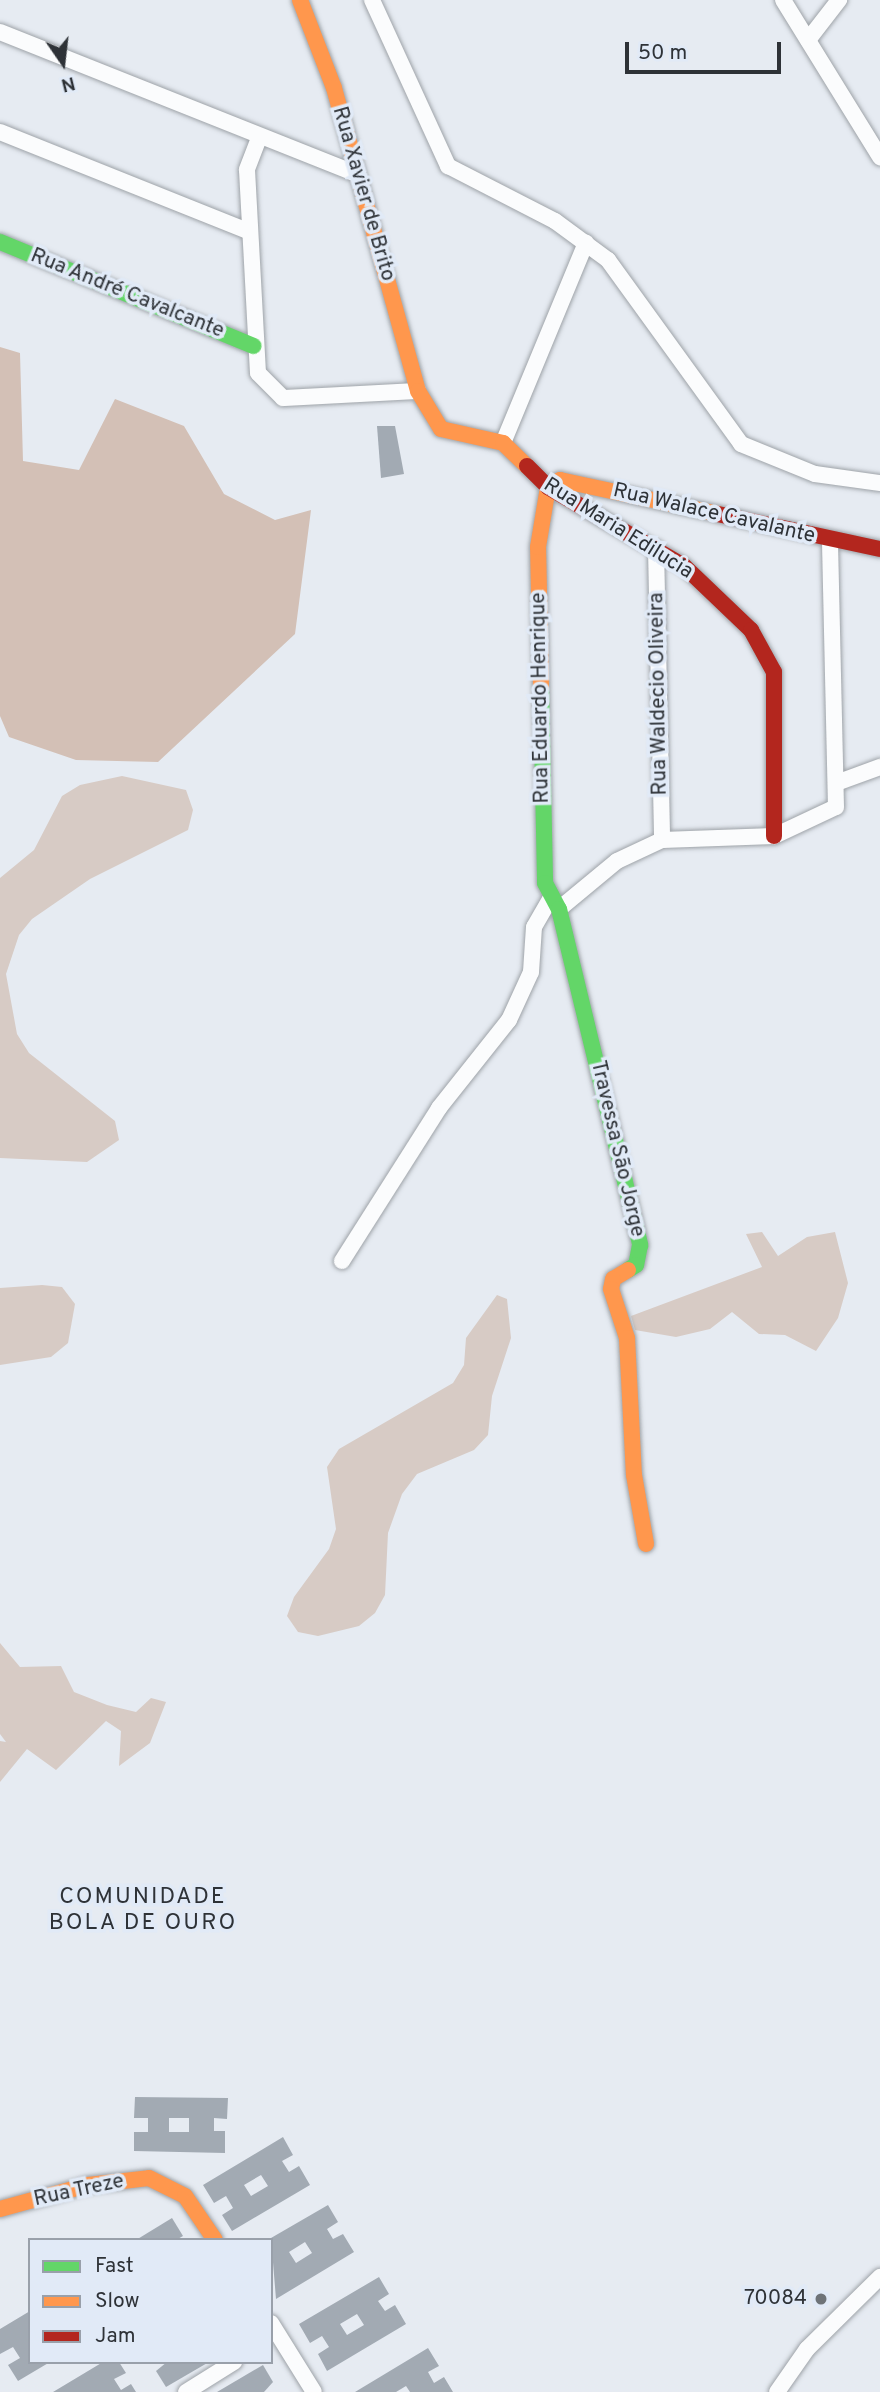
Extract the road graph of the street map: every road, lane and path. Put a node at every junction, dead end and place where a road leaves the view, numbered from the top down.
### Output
1 (300, 0) edge
2 (372, 0) edge
3 (783, 0) edge
4 (839, 0) edge
5 (0, 32) edge
6 (808, 40) junction
7 (0, 132) edge
8 (259, 138) junction
9 (880, 157) edge
10 (357, 174) junction
11 (248, 230) junction
12 (0, 242) edge
13 (586, 243) junction
14 (254, 345) junction
15 (418, 391) junction
16 (503, 443) junction
17 (880, 483) edge
18 (548, 486) junction
19 (830, 540) junction
20 (656, 548) junction
21 (880, 549) edge
22 (880, 767) edge
23 (839, 782) junction
24 (774, 835) junction
25 (662, 839) junction
26 (555, 903) junction
27 (342, 1261) dead end
28 (646, 1544) dead end
29 (0, 2209) edge
30 (214, 2238) edge
31 (880, 2277) edge
32 (274, 2332) edge
33 (231, 2364) edge
34 (186, 2392) edge
35 (314, 2392) edge
36 (777, 2392) edge

1 - 10 street, Rua Xavier de Brito
2 - 13 street
3 - 6 street
4 - 6 street
5 - 8 street
6 - 9 street
7 - 11 street
8 - 10 street
8 - 11 street
10 - 15 street, Rua Xavier de Brito
11 - 14 street
12 - 14 street, Rua André Cavalcante
13 - 16 street
13 - 17 street
14 - 15 street
15 - 16 street
16 - 18 street, Rua Maria Edilucia
18 - 19 street, Rua Walace Cavalante
18 - 20 street, Rua Maria Edilucia
18 - 26 street, Rua Eduardo Henrique
19 - 21 street, Rua Walace Cavalante
19 - 23 street
20 - 24 street, Rua Maria Edilucia
20 - 25 street, Rua Waldecio Oliveira
22 - 23 street
23 - 24 street
24 - 25 street
25 - 26 street
26 - 27 street
26 - 28 street, Travessa São Jorge
29 - 30 street, Rua Treze
31 - 36 street
32 - 35 street
33 - 34 street

